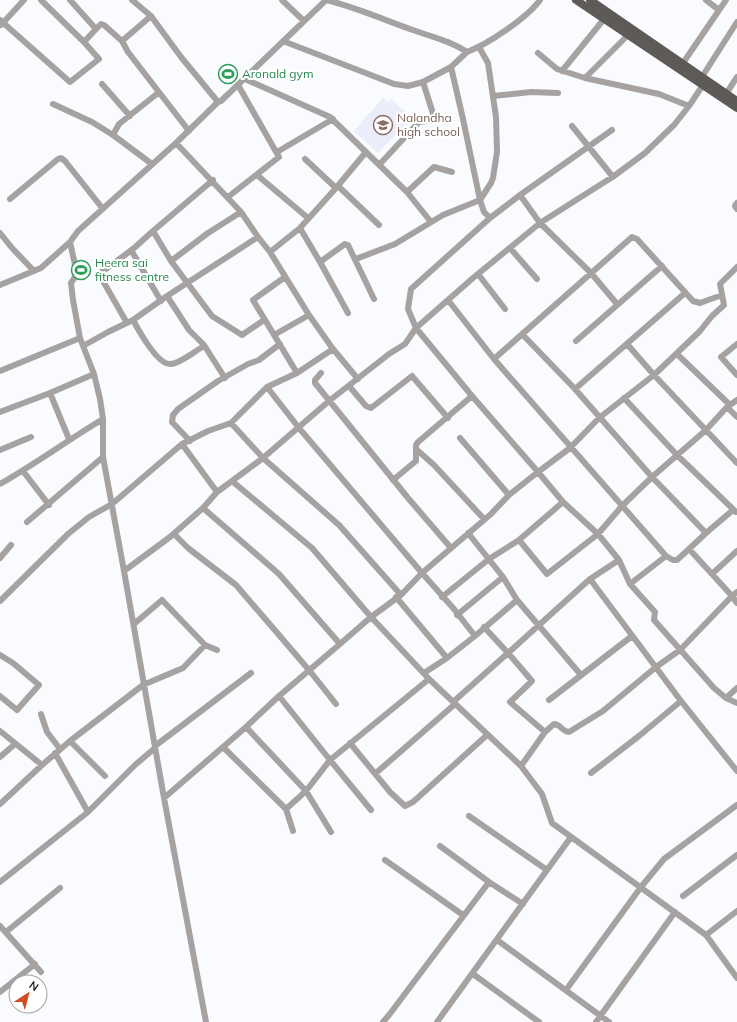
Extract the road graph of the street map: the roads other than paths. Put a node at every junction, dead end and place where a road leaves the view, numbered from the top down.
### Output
1 (24, 0) edge
2 (42, 0) edge
3 (70, 0) edge
4 (132, 0) edge
5 (282, 0) edge
6 (326, 0) edge
7 (540, 0) edge
8 (576, 0) edge
9 (590, 0) edge
10 (706, 0) edge
11 (726, 0) edge
12 (719, 10) junction
13 (151, 16) junction
14 (604, 19) junction
15 (304, 20) junction
16 (737, 22) edge
17 (1, 23) edge
18 (96, 29) junction
19 (628, 35) junction
20 (122, 41) junction
21 (283, 41) junction
22 (84, 42) junction
23 (480, 46) junction
24 (468, 52) junction
25 (538, 53) dead end
26 (683, 63) junction
27 (451, 67) junction
28 (562, 71) junction
29 (737, 77) edge
30 (585, 78) junction
31 (245, 79) junction
32 (702, 81) junction
33 (424, 82) junction
34 (102, 84) dead end
35 (238, 85) junction
36 (158, 93) junction
37 (558, 93) dead end
38 (726, 94) junction
39 (493, 96) junction
40 (737, 101) edge
41 (218, 102) junction
42 (53, 104) dead end
43 (689, 106) junction
44 (737, 108) edge
45 (130, 116) junction
46 (333, 119) junction
47 (572, 126) dead end
48 (189, 130) junction
49 (612, 130) dead end
50 (113, 135) junction
51 (176, 143) junction
52 (589, 147) junction
53 (277, 152) junction
54 (366, 152) junction
55 (305, 159) dead end
56 (152, 164) junction
57 (379, 165) junction
58 (452, 172) dead end
59 (259, 173) junction
60 (613, 177) junction
61 (213, 180) junction
62 (337, 187) junction
63 (407, 192) junction
64 (520, 195) junction
65 (228, 197) junction
66 (10, 199) dead end
67 (480, 200) junction
68 (737, 204) edge
69 (103, 209) junction
70 (737, 209) edge
71 (241, 212) junction
72 (308, 218) junction
73 (490, 218) junction
74 (431, 222) junction
75 (540, 223) junction
76 (379, 225) dead end
77 (300, 228) junction
78 (153, 231) junction
79 (0, 233) edge
80 (258, 237) junction
81 (70, 242) junction
82 (510, 248) junction
83 (131, 250) junction
84 (270, 252) junction
85 (356, 258) junction
86 (171, 261) junction
87 (320, 262) junction
88 (662, 266) junction
89 (737, 267) edge
90 (34, 271) junction
91 (478, 274) junction
92 (591, 274) junction
93 (285, 277) junction
94 (537, 279) dead end
95 (187, 283) junction
96 (0, 285) edge
97 (686, 292) junction
98 (722, 295) junction
99 (166, 296) junction
100 (374, 299) dead end
101 (448, 300) junction
102 (161, 301) junction
103 (617, 304) junction
104 (505, 309) dead end
105 (348, 313) dead end
106 (309, 315) junction
107 (264, 320) junction
108 (130, 322) junction
109 (416, 328) junction
110 (522, 334) junction
111 (274, 335) junction
112 (80, 338) junction
113 (576, 341) dead end
114 (280, 344) junction
115 (627, 344) junction
116 (737, 344) edge
117 (83, 346) junction
118 (204, 346) junction
119 (333, 349) junction
120 (677, 354) junction
121 (494, 360) junction
122 (0, 371) edge
123 (297, 372) junction
124 (322, 373) dead end
125 (94, 374) junction
126 (654, 375) junction
127 (737, 375) edge
128 (224, 378) junction
129 (358, 379) junction
130 (349, 386) junction
131 (267, 387) junction
132 (575, 389) junction
133 (50, 393) junction
134 (472, 396) junction
135 (624, 398) junction
136 (737, 400) edge
137 (329, 401) junction
138 (728, 406) junction
139 (0, 412) edge
140 (737, 417) edge
141 (448, 418) junction
142 (599, 418) junction
143 (103, 419) junction
144 (231, 423) junction
145 (299, 428) junction
146 (706, 430) junction
147 (31, 437) dead end
148 (460, 438) dead end
149 (69, 439) junction
150 (190, 442) junction
151 (182, 444) junction
152 (416, 448) junction
153 (570, 448) junction
154 (0, 450) edge
155 (677, 455) junction
156 (103, 456) junction
157 (263, 458) junction
158 (737, 463) edge
159 (23, 471) junction
160 (538, 472) junction
161 (652, 477) junction
162 (393, 480) junction
163 (232, 481) junction
164 (0, 484) edge
165 (217, 492) junction
166 (509, 495) junction
167 (563, 502) junction
168 (112, 504) junction
169 (49, 505) junction
170 (622, 506) junction
171 (203, 508) junction
172 (735, 511) edge
173 (484, 519) junction
174 (27, 522) dead end
175 (468, 533) junction
176 (706, 533) junction
177 (174, 534) junction
178 (598, 534) junction
179 (519, 540) junction
180 (11, 545) dead end
181 (451, 548) junction
182 (689, 549) junction
183 (737, 551) edge
184 (666, 556) junction
185 (0, 558) edge
186 (489, 559) junction
187 (619, 560) junction
188 (124, 571) junction
189 (422, 573) junction
190 (712, 574) junction
191 (503, 577) junction
192 (590, 579) junction
193 (630, 584) junction
194 (734, 594) edge
195 (399, 596) junction
196 (442, 598) junction
197 (517, 600) junction
198 (0, 601) edge
199 (737, 602) edge
200 (457, 615) junction
201 (371, 617) junction
202 (134, 624) junction
203 (539, 624) junction
204 (484, 627) junction
205 (475, 636) junction
206 (632, 636) junction
207 (340, 644) junction
208 (206, 645) junction
209 (217, 650) dead end
210 (680, 650) junction
211 (508, 653) junction
212 (0, 655) edge
213 (447, 658) junction
214 (656, 667) junction
215 (309, 670) junction
216 (251, 673) dead end
217 (424, 673) junction
218 (581, 675) junction
219 (429, 679) junction
220 (144, 685) junction
221 (737, 688) edge
222 (0, 696) edge
223 (279, 696) junction
224 (726, 698) junction
225 (549, 700) dead end
226 (681, 701) junction
227 (454, 703) junction
228 (737, 703) edge
229 (336, 704) dead end
230 (41, 714) dead end
231 (246, 727) junction
232 (0, 731) edge
233 (545, 732) junction
234 (487, 735) junction
235 (70, 741) junction
236 (350, 743) junction
237 (15, 744) junction
238 (155, 747) junction
239 (223, 747) junction
240 (58, 751) junction
241 (0, 757) edge
242 (330, 760) junction
243 (42, 765) junction
244 (520, 766) junction
245 (737, 771) edge
246 (376, 773) junction
247 (591, 773) dead end
248 (106, 776) dead end
249 (306, 791) junction
250 (164, 798) junction
251 (0, 804) edge
252 (737, 805) edge
253 (286, 809) junction
254 (371, 810) dead end
255 (88, 812) junction
256 (469, 816) dead end
257 (293, 831) dead end
258 (331, 832) dead end
259 (571, 837) junction
260 (440, 846) dead end
261 (737, 855) edge
262 (385, 860) dead end
263 (547, 870) junction
264 (0, 882) edge
265 (489, 882) junction
266 (641, 887) junction
267 (60, 888) dead end
268 (683, 896) dead end
269 (523, 904) junction
270 (737, 911) edge
271 (675, 912) junction
272 (463, 915) junction
273 (0, 926) edge
274 (6, 932) junction
275 (706, 935) junction
276 (497, 940) junction
277 (34, 964) junction
278 (41, 972) dead end
279 (473, 974) junction
280 (737, 978) edge
281 (566, 990) junction
282 (0, 992) edge
283 (601, 1016) junction
284 (206, 1022) edge
285 (382, 1022) edge
286 (437, 1022) edge
287 (539, 1022) edge
288 (596, 1022) edge
289 (609, 1022) edge

1 - 17 street
2 - 22 street
3 - 18 street
4 - 13 street
5 - 15 street
6 - 15 street
6 - 24 street
7 - 23 street
8 - 14 main road
9 - 26 main road
10 - 12 street
11 - 12 street
12 - 26 street
13 - 20 street
13 - 41 street
14 - 19 main road
14 - 28 street
15 - 21 street
16 - 32 street
17 - 22 street
18 - 20 street
18 - 22 street
19 - 30 street
19 - 32 main road
20 - 36 street
21 - 31 street
21 - 33 street
23 - 24 street
23 - 39 street
24 - 27 street
25 - 28 street
26 - 32 main road
27 - 33 street
27 - 67 street
28 - 30 street
29 - 38 street
30 - 43 street
31 - 35 street
31 - 46 street
32 - 38 main road
32 - 43 street
32 - 44 main road
33 - 57 street
34 - 45 street
35 - 41 street
35 - 53 street
36 - 45 street
36 - 48 street
37 - 39 street
38 - 40 main road
39 - 67 street
41 - 48 street
42 - 50 street
43 - 60 street
45 - 50 street
46 - 53 street
46 - 54 street
47 - 52 street
48 - 51 street
49 - 52 street
50 - 56 street
51 - 56 street
51 - 61 street
52 - 60 street
52 - 64 street
53 - 59 street
54 - 57 street
54 - 62 street
55 - 62 street
56 - 69 street
57 - 63 street
58 - 63 street
59 - 65 street
59 - 72 street
60 - 75 street
61 - 65 street
61 - 78 street
62 - 72 street
62 - 76 street
63 - 74 street
64 - 73 street
64 - 75 street
65 - 71 street
66 - 69 street
67 - 73 street
67 - 74 street
68 - 70 street
69 - 81 street
71 - 80 street
71 - 86 street
72 - 77 street
73 - 109 street
74 - 85 street
75 - 82 street
75 - 92 street
77 - 84 street
77 - 87 street
78 - 83 street
78 - 86 street
79 - 90 street
80 - 84 street
80 - 95 street
81 - 90 street
81 - 112 street
82 - 91 street
82 - 94 street
83 - 102 street
83 - 108 street
84 - 93 street
85 - 87 street
85 - 100 street
86 - 95 street
87 - 105 street
88 - 92 street
88 - 97 street
88 - 103 street
89 - 98 street
90 - 96 street
91 - 101 street
91 - 104 street
92 - 103 street
92 - 110 street
93 - 106 street
93 - 107 street
95 - 99 street
95 - 107 street
97 - 98 street
97 - 115 street
98 - 120 street
99 - 102 street
99 - 118 street
101 - 109 street
101 - 121 street
102 - 108 street
103 - 113 street
106 - 111 street
106 - 119 street
107 - 111 street
108 - 117 street
108 - 118 street
109 - 129 street
109 - 134 street
110 - 121 street
110 - 132 street
111 - 114 street
112 - 117 street
112 - 122 street
114 - 123 street
114 - 128 street
115 - 126 street
115 - 132 street
116 - 127 street
117 - 125 street
118 - 128 street
119 - 123 street
119 - 129 street
120 - 126 street
120 - 138 street
121 - 153 street
123 - 131 street
124 - 137 street
125 - 133 street
125 - 143 street
126 - 135 street
126 - 146 street
128 - 150 street
129 - 130 street
130 - 137 street
130 - 141 street
131 - 144 street
131 - 145 street
132 - 142 street
133 - 139 street
133 - 149 street
134 - 141 street
134 - 160 street
135 - 142 street
135 - 155 street
136 - 138 street
137 - 145 street
137 - 162 street
138 - 140 street
138 - 146 street
141 - 152 street
142 - 153 street
142 - 161 street
143 - 149 street
143 - 156 street
144 - 150 street
144 - 157 street
145 - 157 street
145 - 189 street
146 - 155 street
146 - 158 street
147 - 154 street
148 - 166 street
149 - 159 street
150 - 151 street
151 - 165 street
151 - 168 street
152 - 162 street
152 - 173 street
153 - 160 street
153 - 170 street
155 - 161 street
155 - 172 street
156 - 168 street
156 - 169 street
157 - 163 street
157 - 195 street
159 - 164 street
159 - 169 street
160 - 166 street
160 - 167 street
161 - 170 street
161 - 176 street
162 - 181 street
163 - 165 street
163 - 201 street
165 - 171 street
166 - 173 street
167 - 178 street
167 - 179 street
168 - 188 street
168 - 198 street
169 - 174 street
170 - 178 street
170 - 184 street
171 - 177 street
171 - 207 street
172 - 176 street
173 - 175 street
175 - 181 street
175 - 186 street
176 - 182 street
177 - 188 street
177 - 215 street
178 - 179 street
178 - 187 street
179 - 186 street
180 - 185 street
181 - 189 street
182 - 184 street
182 - 190 street
183 - 190 street
184 - 193 street
186 - 191 street
186 - 196 street
187 - 192 street
187 - 193 street
188 - 202 street
189 - 195 street
189 - 196 street
190 - 194 street
191 - 197 street
191 - 200 street
192 - 203 street
192 - 206 street
193 - 210 street
194 - 199 street
194 - 210 street
195 - 201 street
195 - 213 street
196 - 200 street
197 - 203 street
197 - 204 street
200 - 205 street
201 - 207 street
201 - 217 street
202 - 208 street
202 - 220 street
203 - 211 street
203 - 218 street
204 - 205 street
204 - 211 street
205 - 213 street
206 - 214 street
206 - 218 street
207 - 215 street
208 - 209 street
208 - 220 street
210 - 214 street
210 - 224 street
211 - 227 street
211 - 233 street
212 - 222 street
213 - 217 street
214 - 226 street
214 - 233 street
215 - 223 street
215 - 229 street
216 - 238 street
217 - 219 street
218 - 225 street
219 - 227 street
219 - 236 street
220 - 235 street
220 - 238 street
221 - 224 street
223 - 231 street
223 - 242 street
224 - 228 street
226 - 245 street
226 - 247 street
227 - 234 street
227 - 246 street
230 - 240 street
231 - 239 street
231 - 249 street
232 - 237 street
233 - 244 street
234 - 244 street
234 - 246 street
235 - 240 street
235 - 248 street
236 - 242 street
236 - 246 street
237 - 241 street
237 - 243 street
238 - 250 street
238 - 255 street
239 - 250 street
239 - 253 street
240 - 243 street
240 - 255 street
242 - 249 street
242 - 254 street
243 - 251 street
244 - 259 street
249 - 253 street
249 - 258 street
250 - 284 street
252 - 266 street
253 - 257 street
255 - 264 street
256 - 263 street
259 - 263 street
259 - 266 street
260 - 265 street
261 - 268 street
262 - 272 street
263 - 269 street
265 - 269 street
265 - 272 street
266 - 271 street
266 - 281 street
267 - 274 street
269 - 276 street
270 - 275 street
271 - 275 street
271 - 283 street
272 - 285 street
273 - 274 street
274 - 277 street
275 - 280 street
276 - 279 street
276 - 281 street
277 - 278 street
277 - 282 street
279 - 286 street
279 - 287 street
281 - 283 street
283 - 288 street
283 - 289 street

